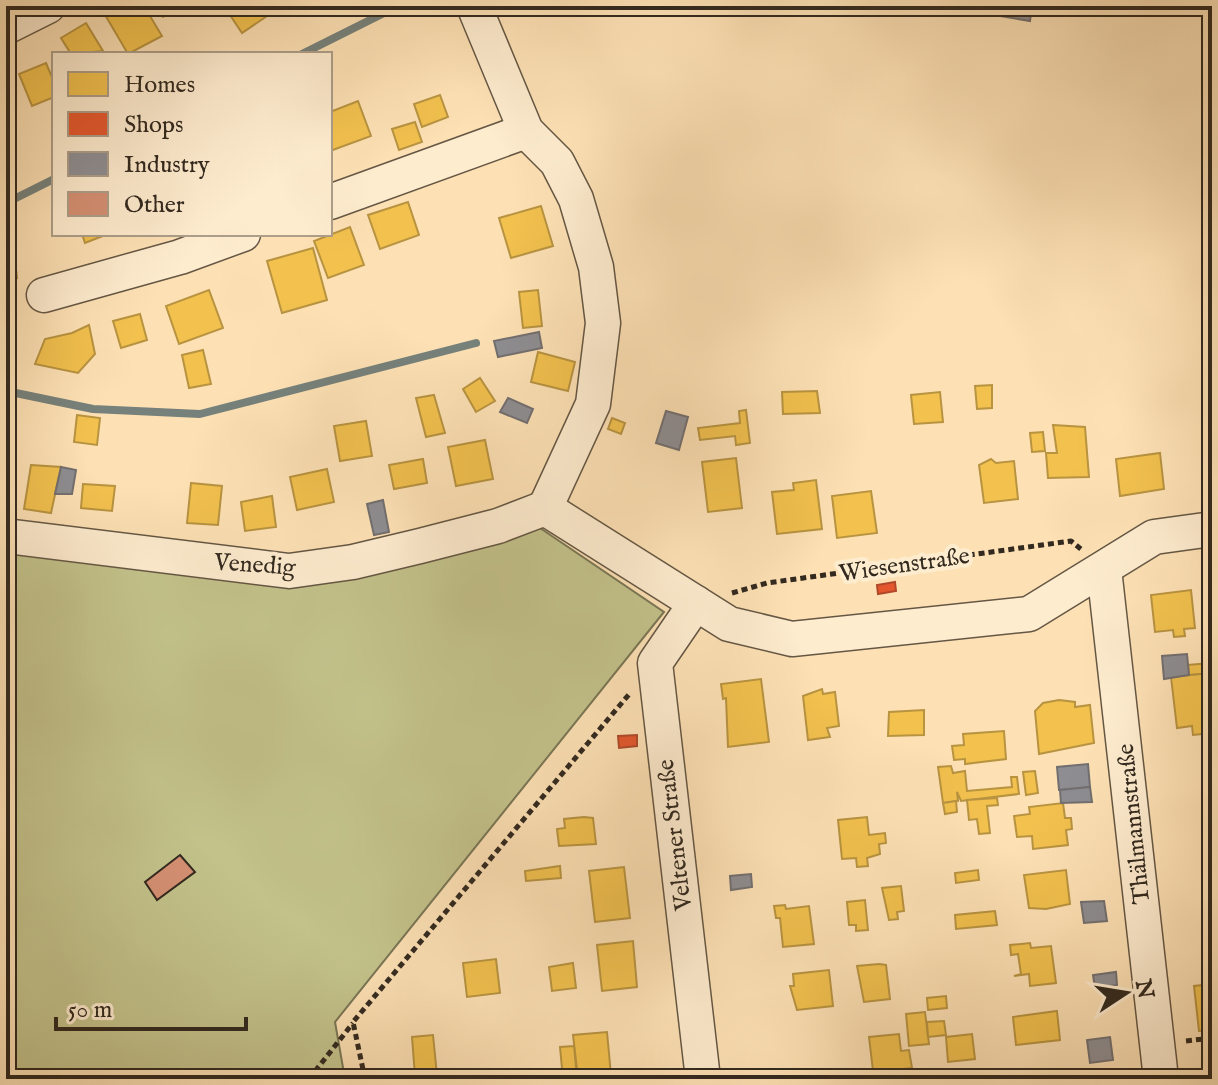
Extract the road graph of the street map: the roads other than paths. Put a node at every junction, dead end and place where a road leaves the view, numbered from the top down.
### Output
1 (48, 6) edge
2 (474, 6) edge
3 (6, 27) edge
4 (526, 131) junction
5 (332, 201) edge
6 (238, 236) edge
7 (44, 295) dead end
8 (545, 508) junction
9 (1212, 529) edge
10 (6, 536) edge
11 (1104, 569) junction
12 (696, 603) junction
13 (703, 1079) edge
14 (1161, 1079) edge

1 - 3 street
2 - 4 street
4 - 5 street
4 - 8 street
6 - 7 street
8 - 10 street, Venedig
8 - 12 street
9 - 11 street
11 - 12 street
11 - 14 street, Thälmannstraße
12 - 13 street, Veltener Straße

